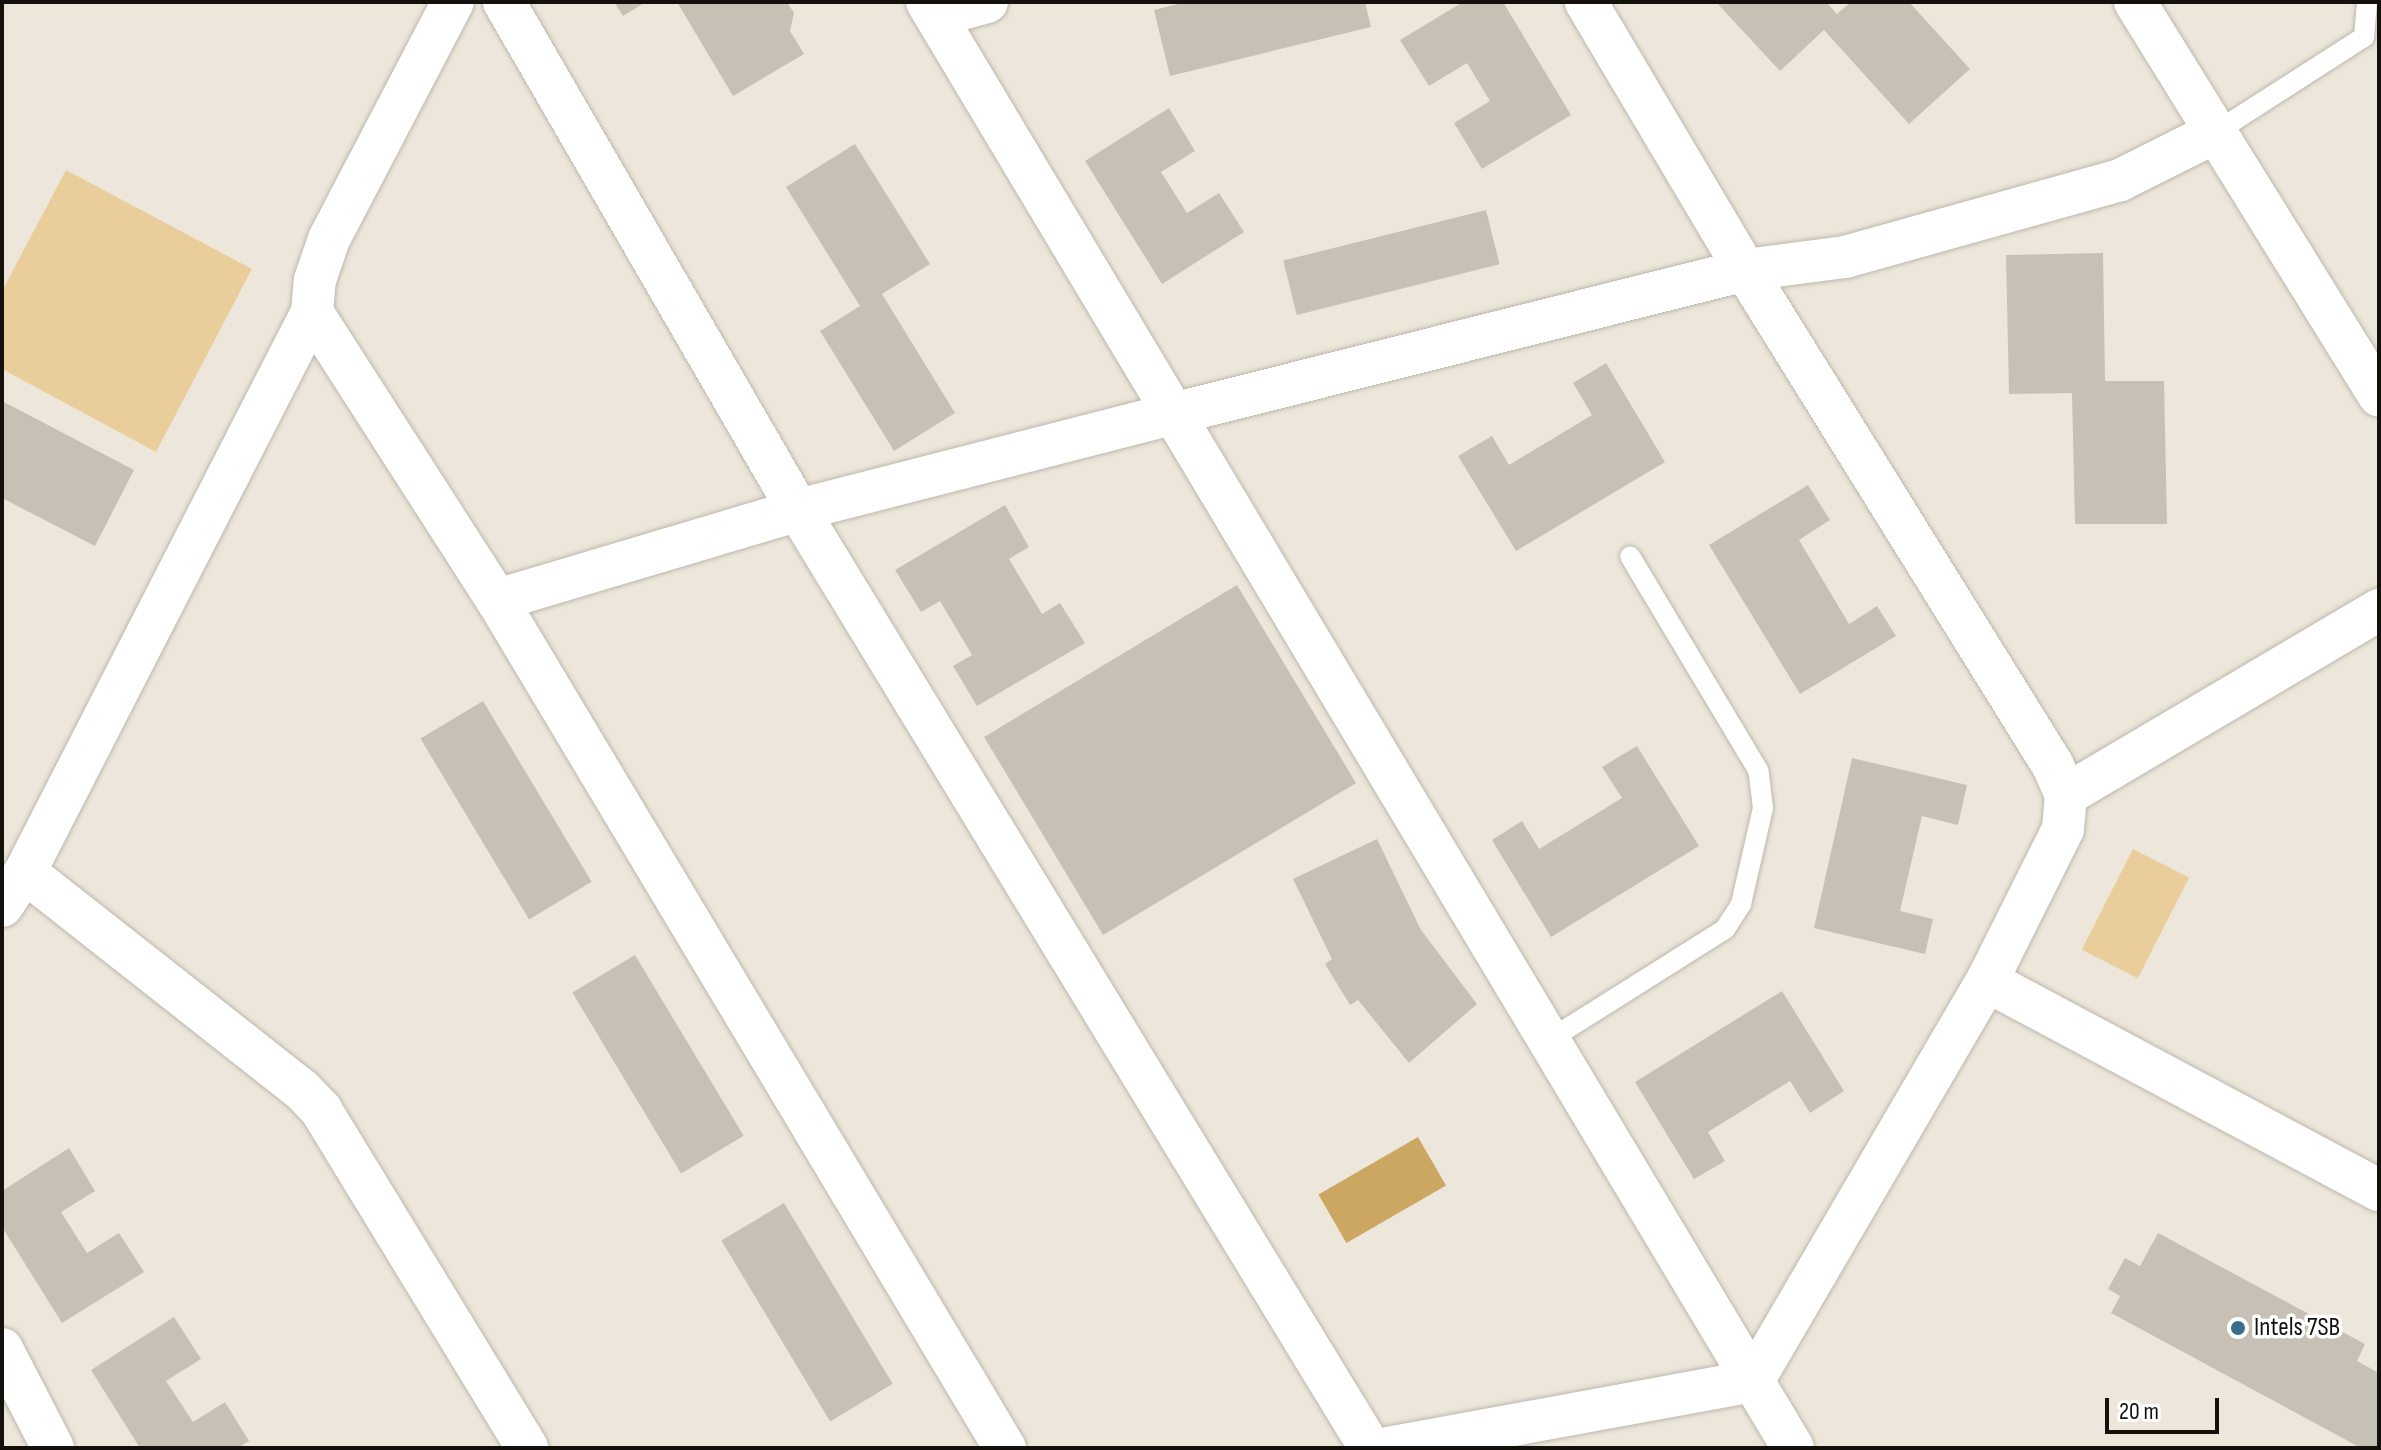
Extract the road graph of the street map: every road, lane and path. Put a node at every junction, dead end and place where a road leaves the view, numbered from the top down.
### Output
1 (453, 2) edge
2 (504, 2) edge
3 (987, 2) edge
4 (1586, 2) edge
5 (2135, 2) edge
6 (2367, 2) edge
7 (932, 9) edge
8 (2216, 132) junction
9 (1745, 270) junction
10 (312, 312) junction
11 (2379, 395) edge
12 (1173, 414) junction
13 (798, 510) junction
14 (1630, 556) dead end
15 (497, 600) junction
16 (2379, 610) edge
17 (2066, 795) junction
18 (25, 872) junction
19 (2, 906) edge
20 (1987, 981) junction
21 (1549, 1040) junction
22 (2379, 1190) edge
23 (2, 1349) edge
24 (1753, 1381) junction
25 (53, 1448) edge
26 (527, 1448) edge
27 (1005, 1448) edge
28 (1370, 1448) edge
29 (1388, 1448) edge
30 (1793, 1448) edge

1 - 10 street
2 - 13 street
3 - 7 street
4 - 9 street
5 - 8 street
6 - 8 lane
7 - 12 street
8 - 9 street
8 - 11 street
9 - 12 street
9 - 17 street
10 - 15 street
10 - 18 street
12 - 13 street
12 - 21 street
13 - 15 street
13 - 28 street
14 - 21 lane
15 - 27 street
16 - 17 street
17 - 20 street
18 - 19 street
18 - 26 street
20 - 22 street
20 - 24 street
21 - 24 street
23 - 25 street
24 - 29 street
24 - 30 street

